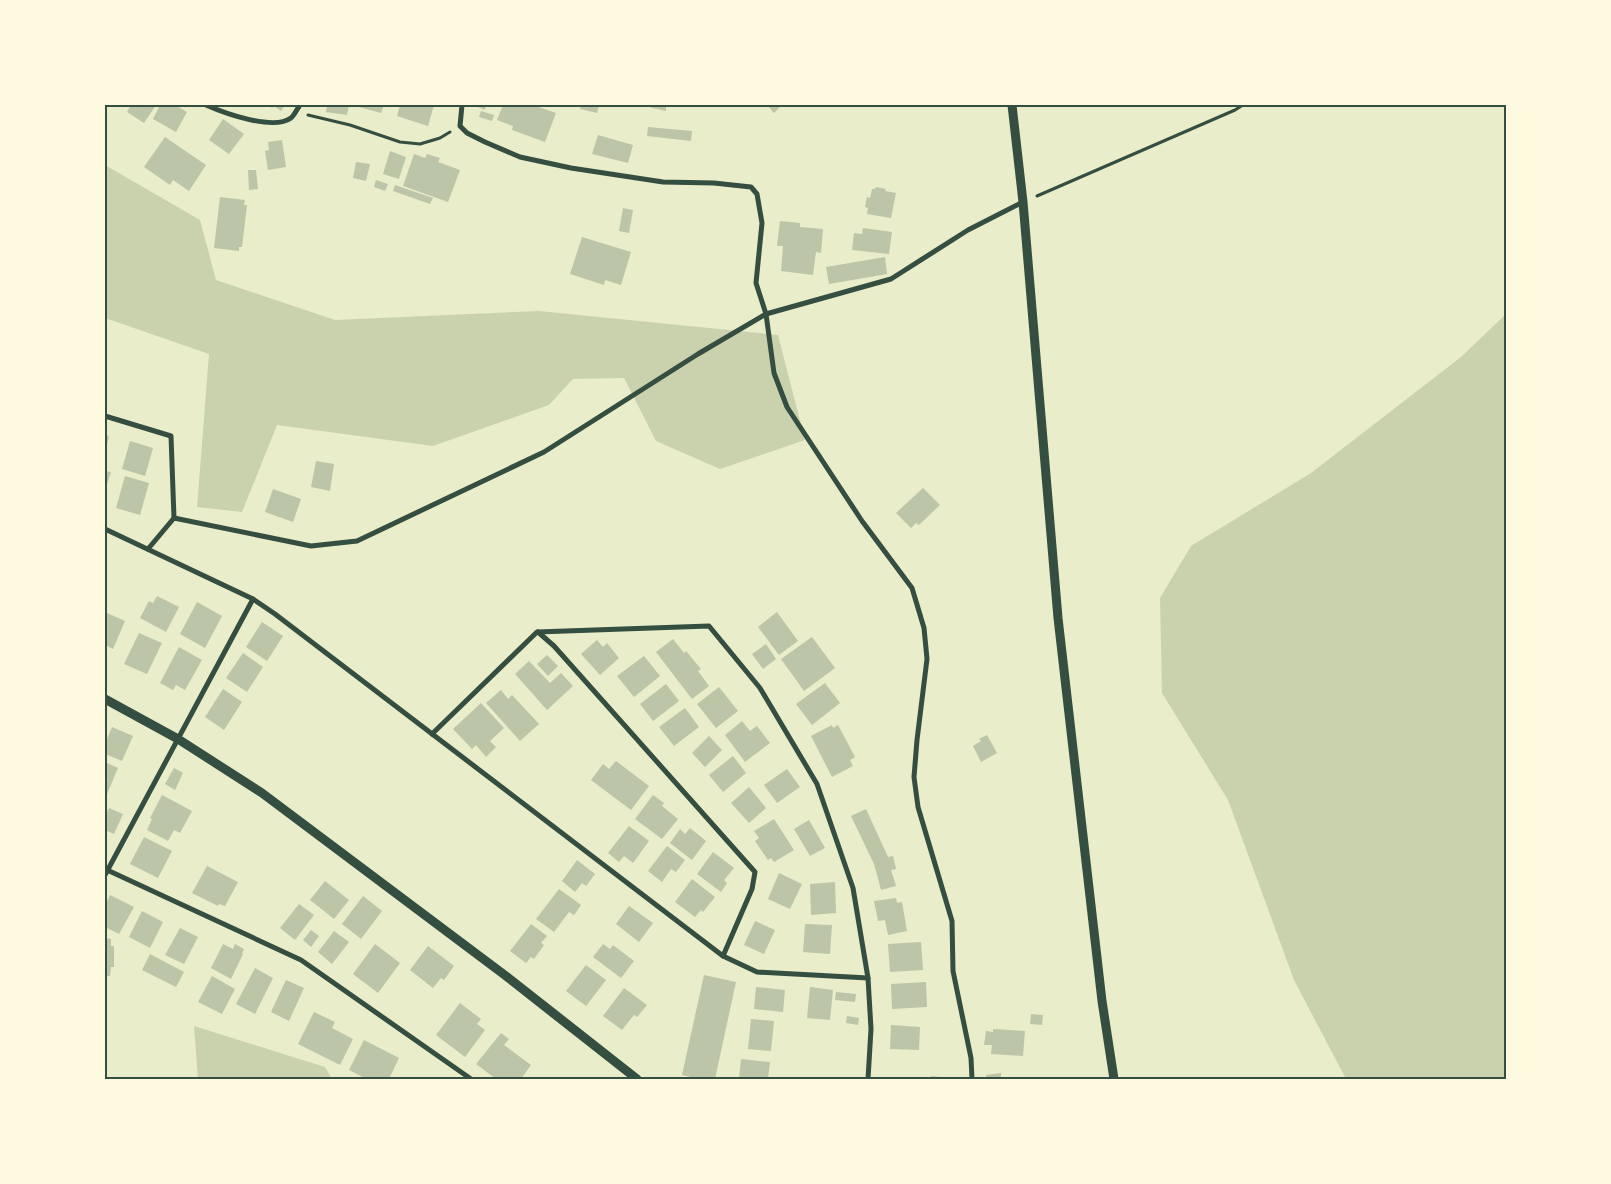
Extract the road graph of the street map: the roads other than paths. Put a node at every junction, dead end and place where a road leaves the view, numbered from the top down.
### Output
1 (206, 105) edge
2 (300, 105) edge
3 (462, 105) edge
4 (1012, 105) edge
5 (1023, 202) junction
6 (766, 314) junction
7 (105, 416) edge
8 (174, 518) junction
9 (105, 529) edge
10 (148, 548) junction
11 (253, 599) junction
12 (537, 632) junction
13 (105, 699) edge
14 (432, 734) junction
15 (178, 739) junction
16 (106, 871) edge
17 (723, 956) junction
18 (868, 978) junction
19 (471, 1079) edge
20 (637, 1079) edge
21 (868, 1079) edge
22 (972, 1079) edge
23 (1114, 1079) edge

1 - 2 street
3 - 6 street
4 - 5 street
5 - 6 street
5 - 23 street
6 - 8 street
6 - 22 street
7 - 8 street
8 - 10 street
9 - 10 street
10 - 11 street
11 - 14 street
11 - 15 street
12 - 14 street
12 - 17 street
12 - 18 street
13 - 15 street
14 - 17 street
15 - 16 street
15 - 20 street
16 - 19 street
17 - 18 street
18 - 21 street

